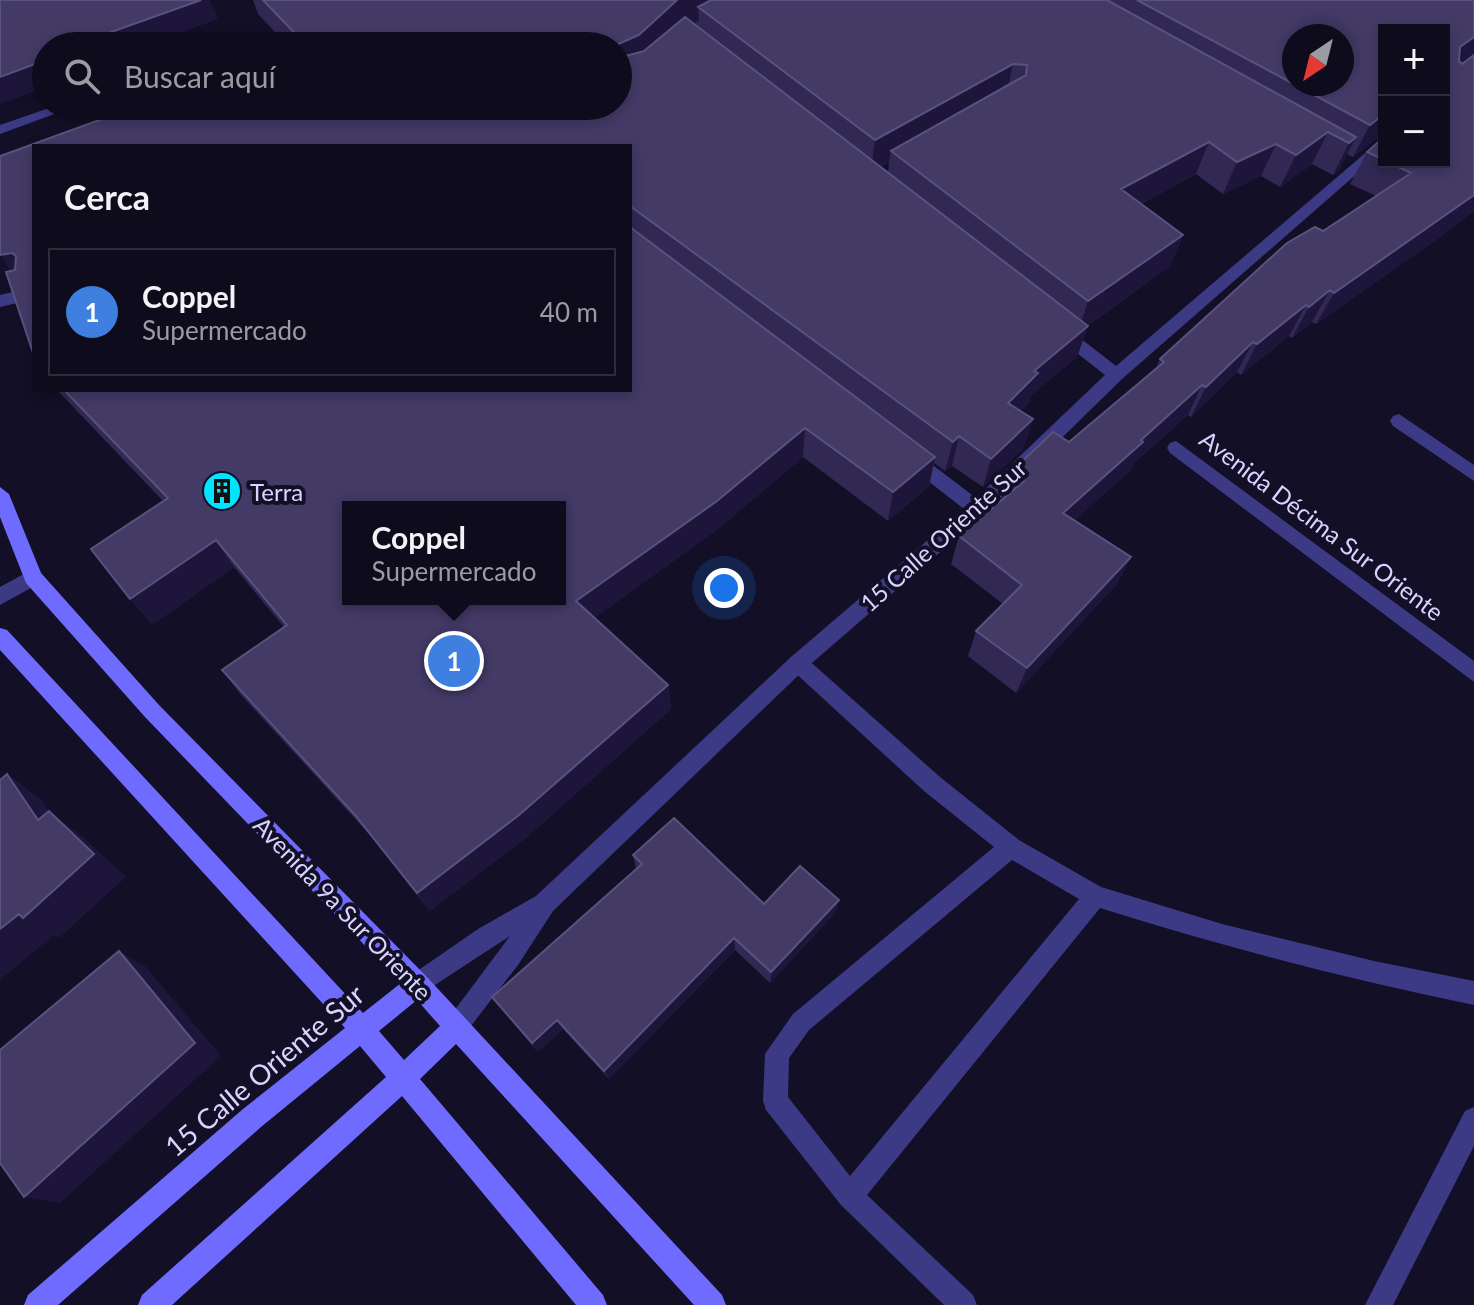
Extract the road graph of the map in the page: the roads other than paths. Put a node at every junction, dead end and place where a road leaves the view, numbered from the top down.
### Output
1 (32, 119) edge
2 (0, 130) edge
3 (1378, 146) edge
4 (32, 293) edge
5 (0, 301) edge
6 (1043, 317) edge
7 (1116, 375) junction
8 (1399, 421) dead end
9 (1176, 448) dead end
10 (903, 452) edge
11 (1474, 474) edge
12 (0, 494) edge
13 (977, 509) junction
14 (33, 577) junction
15 (0, 597) edge
16 (0, 636) edge
17 (798, 663) junction
18 (1474, 673) edge
19 (1011, 847) junction
20 (1096, 896) junction
21 (545, 903) junction
22 (418, 984) junction
23 (1474, 993) edge
24 (456, 1027) junction
25 (362, 1029) junction
26 (404, 1078) junction
27 (1474, 1120) edge
28 (850, 1196) junction
29 (38, 1305) edge
30 (152, 1305) edge
31 (593, 1305) edge
32 (712, 1305) edge
33 (963, 1305) edge
34 (1379, 1305) edge

1 - 2 street
3 - 7 street, 15 Calle Oriente Sur
4 - 5 street
6 - 7 street
7 - 13 street, 15 Calle Oriente Sur
8 - 11 street
9 - 18 street, Avenida Décima Sur Oriente
10 - 13 street
12 - 14 main road, Avenida 9a Sur Oriente
13 - 17 street, 15 Calle Oriente Sur
14 - 15 street
14 - 22 main road, Avenida 9a Sur Oriente
16 - 25 main road
17 - 19 street
17 - 21 street, 15 Calle Oriente Sur
19 - 20 street
19 - 28 street
20 - 23 street
20 - 28 street
21 - 22 street, 15 Calle Oriente Sur
21 - 24 street, 15 Calle Oriente Sur
22 - 24 main road, Avenida 9a Sur Oriente
22 - 25 main road, 15 Calle Oriente Sur
24 - 26 main road, 15 Calle Oriente Sur
24 - 32 main road, Avenida 9a Sur Oriente
25 - 26 main road
25 - 29 main road, 15 Calle Oriente Sur
26 - 30 main road, 15 Calle Oriente Sur
26 - 31 main road
27 - 34 street
28 - 33 street

